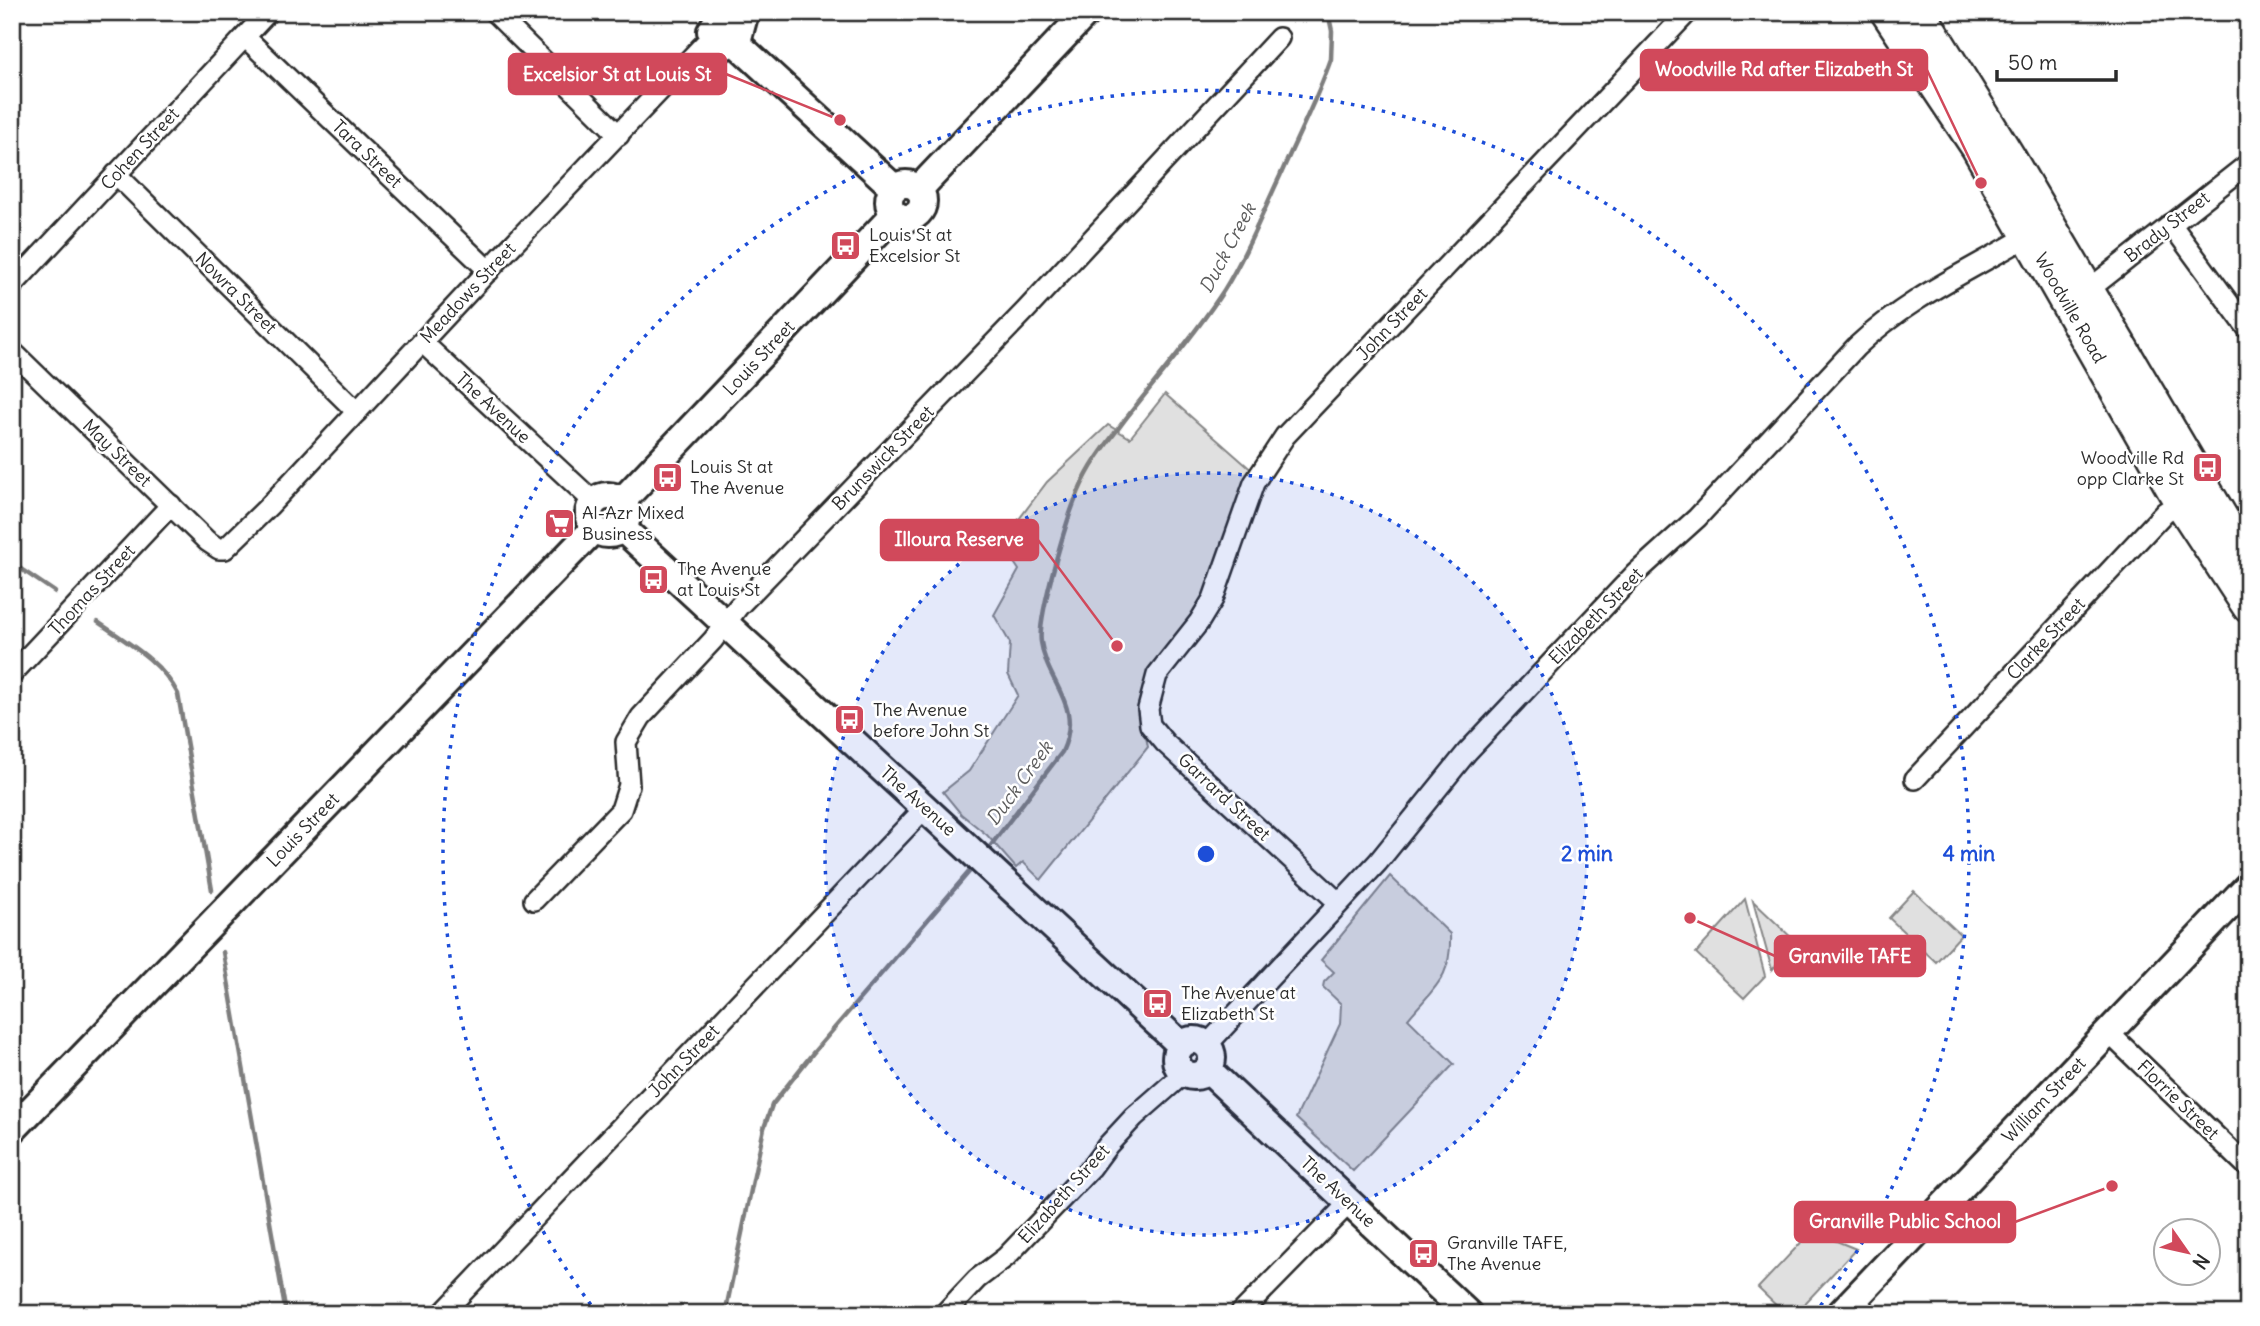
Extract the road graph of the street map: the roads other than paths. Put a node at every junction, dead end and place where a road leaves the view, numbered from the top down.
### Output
1 (268, 12) edge
2 (494, 12) edge
3 (745, 12) edge
4 (1087, 12) edge
5 (1688, 12) edge
6 (1886, 12) edge
7 (1921, 13) edge
8 (723, 30) edge
9 (245, 37) junction
10 (1279, 38) dead end
11 (619, 135) junction
12 (2248, 164) edge
13 (116, 174) junction
14 (903, 197) junction
15 (2171, 224) junction
16 (2028, 236) junction
17 (489, 271) junction
18 (12, 286) edge
19 (2087, 291) junction
20 (2248, 329) edge
21 (422, 342) junction
22 (12, 351) edge
23 (357, 412) junction
24 (622, 501) junction
25 (594, 502) junction
26 (2180, 503) junction
27 (171, 505) junction
28 (594, 529) junction
29 (623, 529) junction
30 (225, 549) joint
31 (2248, 561) edge
32 (2248, 607) edge
33 (725, 624) junction
34 (12, 674) edge
35 (1157, 675) joint
36 (1915, 779) dead end
37 (925, 807) junction
38 (2248, 886) edge
39 (534, 900) dead end
40 (1338, 902) junction
41 (2108, 1032) junction
42 (1199, 1053) junction
43 (1181, 1072) joint
44 (12, 1130) edge
45 (2248, 1167) edge
46 (1350, 1202) junction
47 (1854, 1309) edge
48 (442, 1314) edge
49 (944, 1314) edge
50 (1240, 1314) edge
51 (1468, 1314) edge

1 - 9 street, Cohen Street
2 - 11 street
3 - 8 street
4 - 14 street, Louis Street
5 - 35 street, John Street
6 - 16 main road, Woodville Road
7 - 19 main road, Woodville Road
8 - 11 street, Meadows Street
8 - 14 street
9 - 13 street, Cohen Street
9 - 17 street, Tara Street
10 - 33 street, Brunswick Street
11 - 17 street, Meadows Street
12 - 15 street, Brady Street
13 - 18 street, Cohen Street
13 - 23 street, Nowra Street
14 - 24 street, Louis Street
15 - 19 street, Brady Street
15 - 20 street
16 - 26 main road, Woodville Road
16 - 40 street, Elizabeth Street
17 - 21 street, Meadows Street
19 - 31 main road, Woodville Road
21 - 23 street, Meadows Street
21 - 25 street, The Avenue
22 - 27 street, May Street
23 - 30 street, Meadows Street
24 - 25 street
24 - 29 street
25 - 28 street
26 - 32 main road, Woodville Road
26 - 36 street, Clarke Street
27 - 30 street, May Street
27 - 34 street, Thomas Street
28 - 29 street
28 - 44 street, Louis Street
29 - 33 street, The Avenue
33 - 37 street, The Avenue
33 - 39 street, Brunswick Street
35 - 40 street, Garrard Street
37 - 42 street, The Avenue
37 - 48 street, John Street
38 - 41 street, William Street
40 - 42 street, Elizabeth Street
41 - 45 street, Florrie Street
41 - 47 street, William Street
42 - 43 street
42 - 46 street, The Avenue
43 - 49 street, Elizabeth Street
46 - 50 street
46 - 51 street, The Avenue

